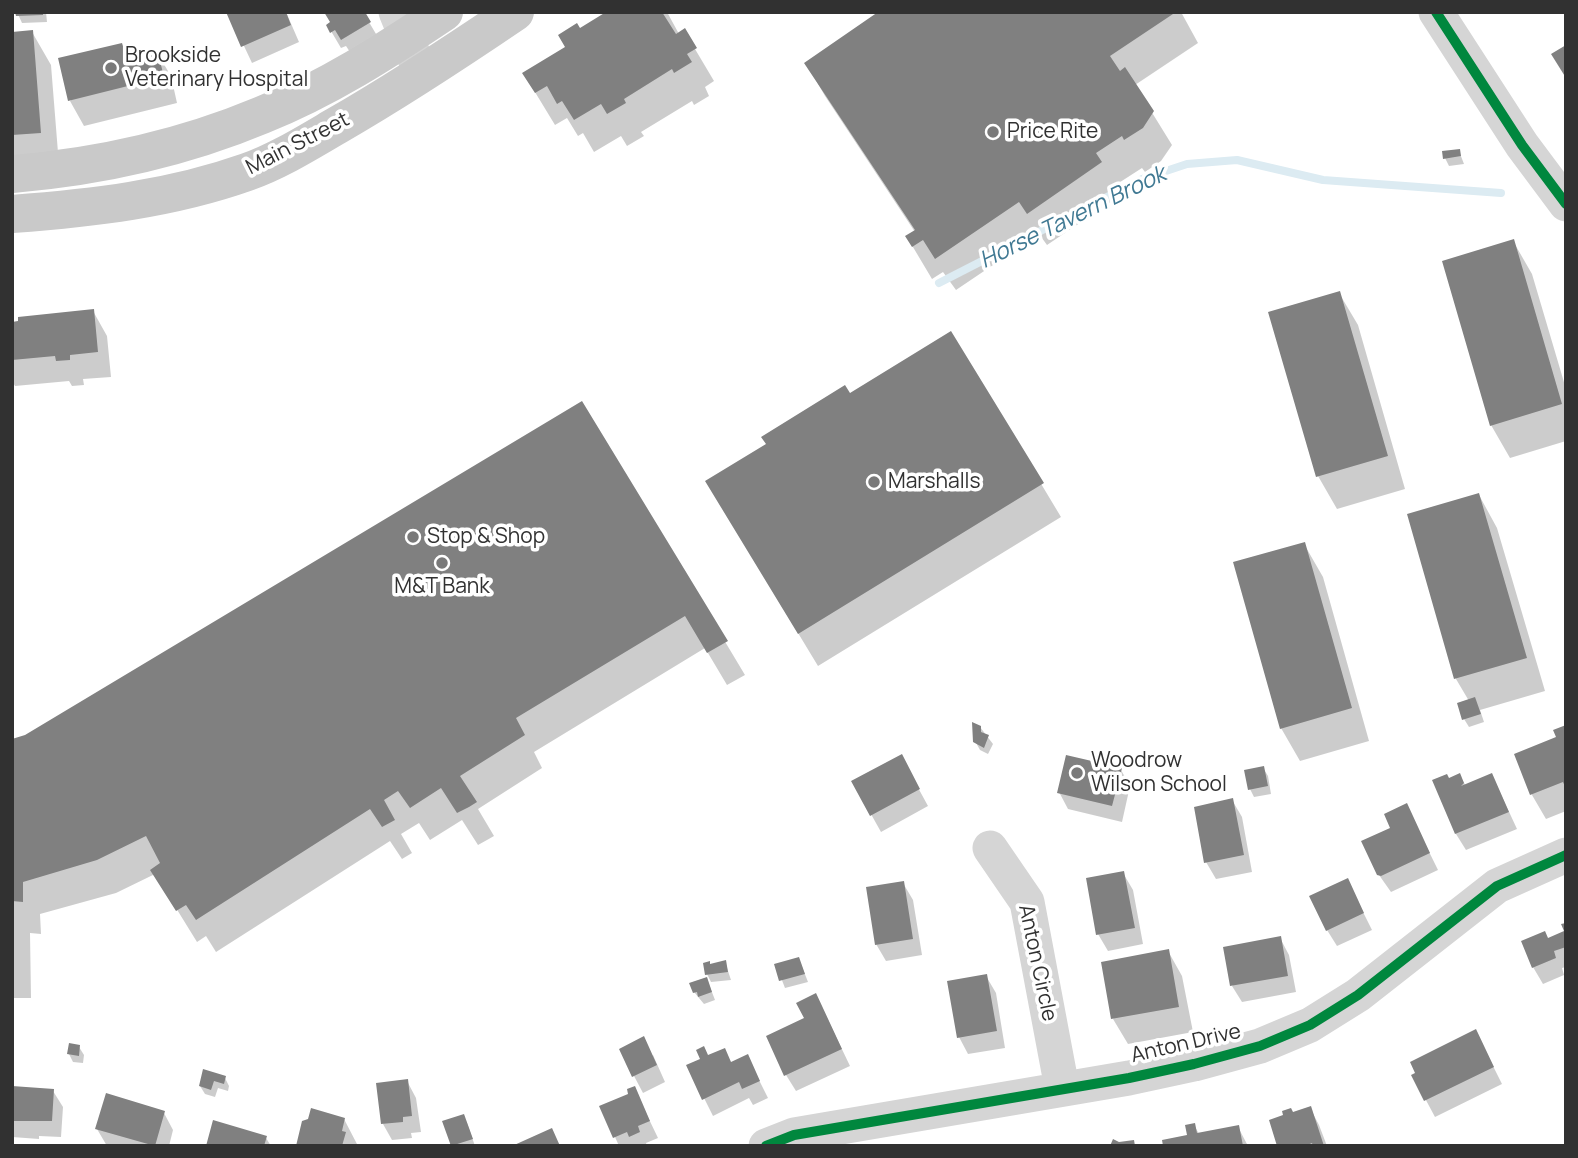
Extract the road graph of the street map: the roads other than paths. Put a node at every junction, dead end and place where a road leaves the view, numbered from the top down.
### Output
1 (444, 12) edge
2 (515, 12) edge
3 (1436, 12) edge
4 (401, 25) edge
5 (421, 74) junction
6 (102, 162) junction
7 (12, 174) edge
8 (116, 204) junction
9 (1566, 204) edge
10 (12, 214) edge
11 (990, 848) dead end
12 (1566, 855) edge
13 (1062, 1088) junction
14 (766, 1146) edge

1 - 4 main road, Main Street
2 - 5 main road, Main Street
3 - 9 street
4 - 5 street
4 - 6 main road, Main Street
5 - 8 main road, Main Street
6 - 7 main road, Main Street
6 - 8 main road
8 - 10 main road, Main Street
11 - 13 street, Anton Circle
12 - 13 street, Anton Drive
13 - 14 street, Anton Drive

